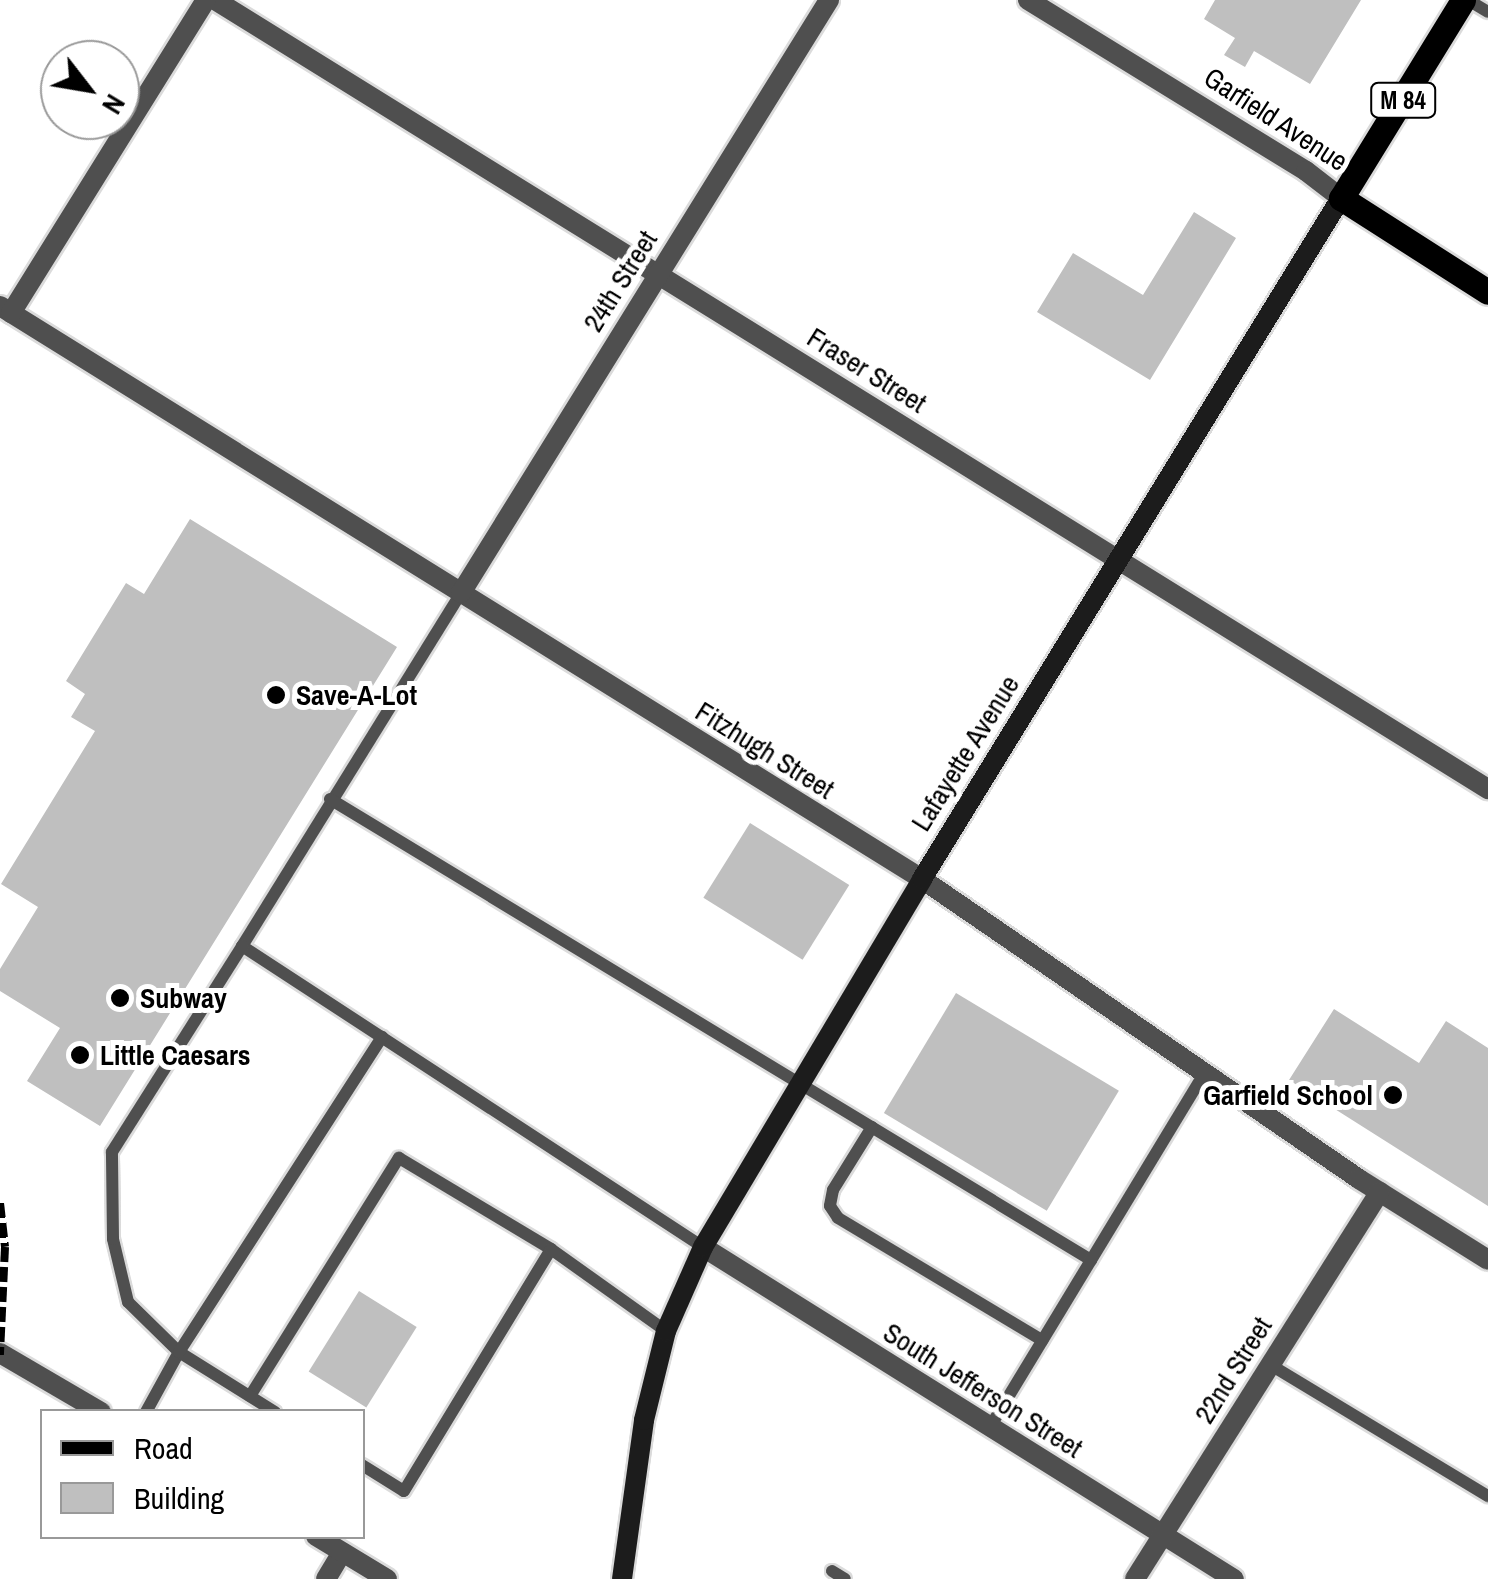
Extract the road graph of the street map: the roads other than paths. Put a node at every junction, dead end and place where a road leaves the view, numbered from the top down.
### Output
1 (206, 0) edge
2 (215, 0) edge
3 (829, 0) edge
4 (1028, 0) edge
5 (1466, 0) edge
6 (1488, 12) edge
7 (1341, 198) junction
8 (658, 272) junction
9 (1488, 292) edge
10 (6, 309) edge
11 (1120, 560) junction
12 (461, 593) junction
13 (1488, 789) edge
14 (330, 799) junction
15 (922, 880) junction
16 (242, 946) junction
17 (382, 1037) junction
18 (1204, 1073) junction
19 (799, 1083) junction
20 (872, 1127) junction
21 (1380, 1192) junction
22 (703, 1247) junction
23 (551, 1249) junction
24 (1091, 1260) junction
25 (1488, 1260) edge
26 (666, 1331) junction
27 (1042, 1340) junction
28 (179, 1352) junction
29 (0, 1353) edge
30 (1269, 1364) junction
31 (250, 1396) junction
32 (96, 1409) edge
33 (148, 1409) edge
34 (271, 1409) edge
35 (990, 1426) junction
36 (365, 1467) edge
37 (1488, 1496) edge
38 (1163, 1535) junction
39 (321, 1539) edge
40 (342, 1552) junction
41 (832, 1571) dead end
42 (326, 1579) edge
43 (387, 1579) edge
44 (622, 1579) edge
45 (845, 1579) edge
46 (1136, 1579) edge
47 (1234, 1579) edge

1 - 10 street
2 - 8 street, Fraser Street
3 - 8 street, 24th Street
4 - 7 street, Garfield Avenue
5 - 6 lane
5 - 7 main road, Lafayette Avenue / M 84
7 - 9 main road, Garfield Avenue
7 - 11 main road, Lafayette Avenue
8 - 11 street, Fraser Street
8 - 12 street, 24th Street
10 - 12 street, Fitzhugh Street
11 - 13 street, Fraser Street
11 - 15 main road, Lafayette Avenue
12 - 14 lane
12 - 15 street, Fitzhugh Street
14 - 16 lane
14 - 19 lane
15 - 18 street, Fitzhugh Street
15 - 19 main road, Lafayette Avenue
16 - 17 lane
16 - 28 lane
17 - 22 lane
17 - 28 lane
18 - 21 street, Fitzhugh Street
18 - 24 lane
19 - 20 lane
19 - 22 main road, Lafayette Avenue
20 - 24 lane
20 - 27 lane
21 - 25 street, Fitzhugh Street
21 - 30 street, 22nd Street
22 - 26 main road, Lafayette Avenue
22 - 35 street, South Jefferson Street
23 - 26 lane
23 - 31 lane
23 - 36 lane
24 - 27 lane
26 - 44 main road, Lafayette Avenue
27 - 35 lane
28 - 31 lane
28 - 33 lane
29 - 32 street
30 - 37 lane
30 - 38 street, 22nd Street
31 - 34 lane
35 - 38 street, South Jefferson Street
38 - 46 street, 22nd Street
38 - 47 street, South Jefferson Street
39 - 40 street
40 - 42 street
40 - 43 street
41 - 45 lane

